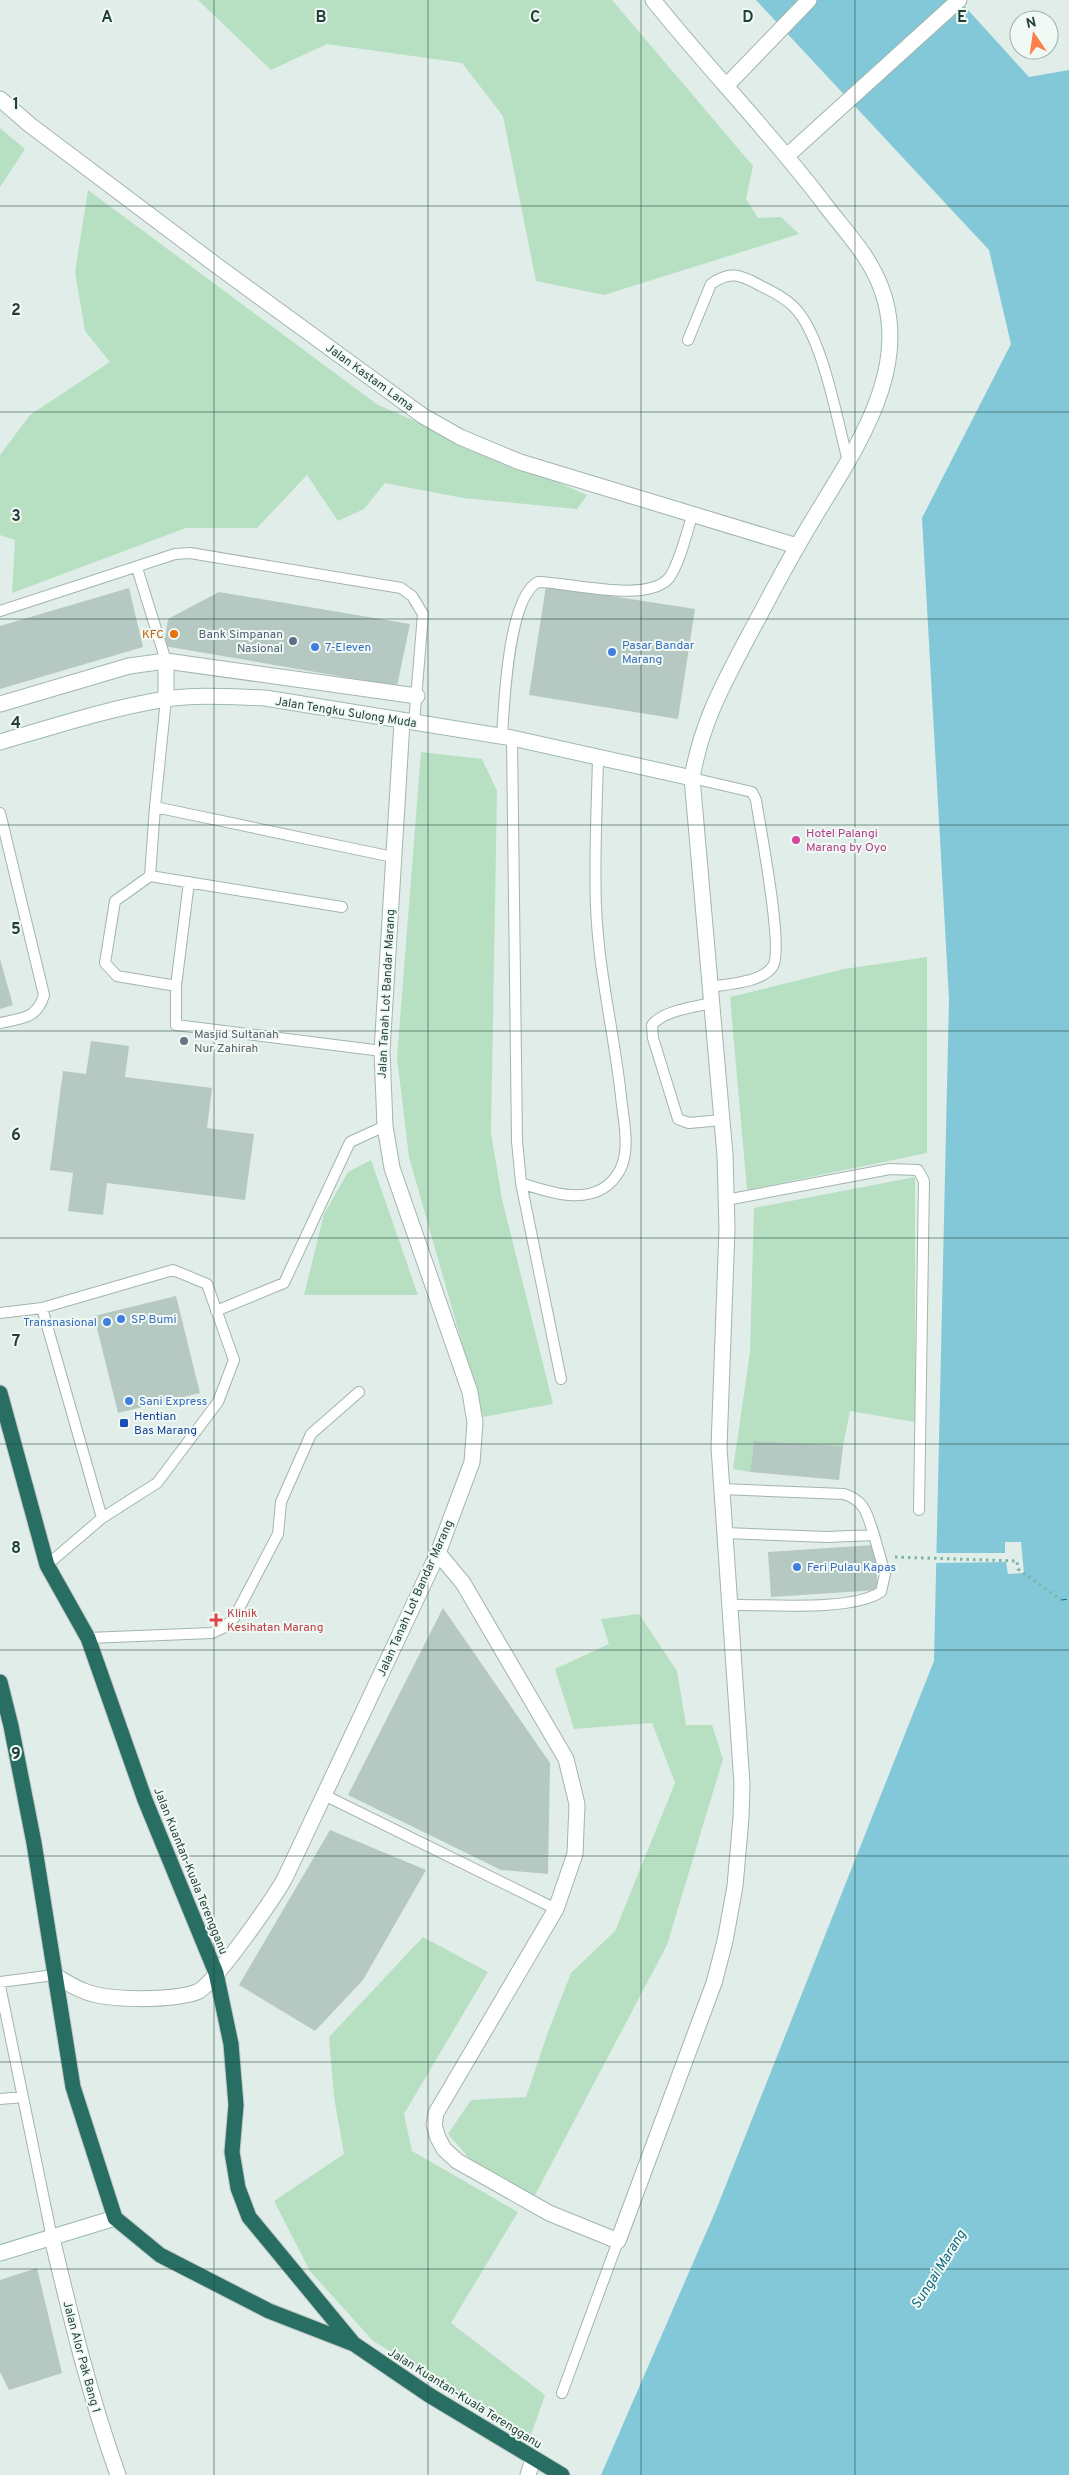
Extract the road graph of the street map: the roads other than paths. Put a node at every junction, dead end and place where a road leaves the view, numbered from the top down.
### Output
1 (653, 0) edge
2 (809, 0) edge
3 (960, 0) edge
4 (727, 85) junction
5 (0, 99) edge
6 (788, 155) junction
7 (688, 340) dead end
8 (848, 461) junction
9 (693, 513) junction
10 (797, 546) junction
11 (137, 568) junction
12 (0, 612) edge
13 (166, 661) junction
14 (417, 696) junction
15 (166, 699) junction
16 (0, 704) edge
17 (408, 722) junction
18 (507, 738) junction
19 (0, 742) edge
20 (598, 757) junction
21 (692, 778) junction
22 (155, 807) junction
23 (0, 813) edge
24 (393, 857) junction
25 (150, 876) junction
26 (189, 882) junction
27 (342, 907) dead end
28 (176, 986) junction
29 (709, 987) junction
30 (710, 1003) junction
31 (0, 1023) edge
32 (382, 1051) junction
33 (722, 1120) junction
34 (385, 1126) junction
35 (521, 1183) junction
36 (726, 1200) junction
37 (42, 1308) junction
38 (216, 1311) junction
39 (0, 1313) edge
40 (561, 1378) dead end
41 (359, 1392) dead end
42 (0, 1393) edge
43 (722, 1489) junction
44 (919, 1510) dead end
45 (102, 1518) junction
46 (725, 1533) junction
47 (874, 1535) junction
48 (438, 1553) junction
49 (47, 1565) junction
50 (729, 1605) junction
51 (88, 1638) junction
52 (0, 1682) edge
53 (6, 1727) edge
54 (324, 1796) junction
55 (556, 1909) junction
56 (216, 1972) junction
57 (54, 1974) junction
58 (0, 1982) edge
59 (0, 1986) edge
60 (4, 2022) edge
61 (23, 2097) junction
62 (0, 2100) edge
63 (115, 2218) junction
64 (52, 2238) junction
65 (618, 2240) junction
66 (0, 2252) edge
67 (354, 2344) junction
68 (562, 2393) dead end
69 (534, 2459) junction
70 (118, 2475) edge
71 (528, 2475) edge
72 (562, 2475) edge

1 - 4 street
2 - 4 street
3 - 6 street
4 - 6 street
5 - 9 street, Jalan Kastam Lama
6 - 8 street
7 - 8 lane
8 - 10 street
9 - 10 street, Jalan Kastam Lama
9 - 18 lane
10 - 21 street
11 - 12 lane
11 - 13 lane
11 - 14 lane
13 - 14 street
13 - 15 street
13 - 16 street
14 - 17 lane
15 - 17 street, Jalan Tengku Sulong Muda
15 - 19 street, Jalan Tengku Sulong Muda
15 - 22 lane
17 - 18 street, Jalan Tengku Sulong Muda
17 - 24 street, Jalan Tanah Lot Bandar Marang
18 - 20 street, Jalan Tengku Sulong Muda
18 - 35 lane
20 - 21 street, Jalan Tengku Sulong Muda
20 - 35 lane
21 - 29 street
21 - 29 lane
22 - 24 lane
22 - 25 lane
23 - 31 lane
24 - 32 street, Jalan Tanah Lot Bandar Marang
25 - 26 lane
25 - 28 lane
26 - 27 lane
26 - 28 lane
28 - 32 lane
29 - 30 street
30 - 33 street
30 - 33 lane
32 - 34 street, Jalan Tanah Lot Bandar Marang
33 - 36 street
34 - 38 lane
34 - 48 street, Jalan Tanah Lot Bandar Marang
35 - 40 lane
36 - 43 street
36 - 44 lane
37 - 38 lane
37 - 39 lane
37 - 45 lane
38 - 45 lane
41 - 51 lane
42 - 49 highway, Jalan Kuantan-Kuala Terengganu
43 - 46 street
43 - 47 lane
45 - 49 lane
46 - 47 lane
46 - 50 street
47 - 50 lane
48 - 54 street, Jalan Tanah Lot Bandar Marang
48 - 55 street
49 - 51 highway, Jalan Kuantan-Kuala Terengganu
50 - 65 street
51 - 56 highway, Jalan Kuantan-Kuala Terengganu
52 - 53 highway
53 - 57 highway
54 - 55 lane
54 - 56 street, Jalan Tanah Lot Bandar Marang
55 - 65 street
56 - 57 street, Jalan Tanah Lot Bandar Marang
56 - 67 highway, Jalan Kuantan-Kuala Terengganu
57 - 58 lane
57 - 63 highway
59 - 60 lane
60 - 61 lane
61 - 62 lane
61 - 64 lane
63 - 64 street
63 - 67 highway, Jalan Kuantan-Kuala Terengganu
64 - 66 street
64 - 70 street, Jalan Alor Pak Bang 1
65 - 68 lane
67 - 69 highway, Jalan Kuantan-Kuala Terengganu
69 - 71 street
69 - 72 highway, Jalan Kuantan-Kuala Terengganu

